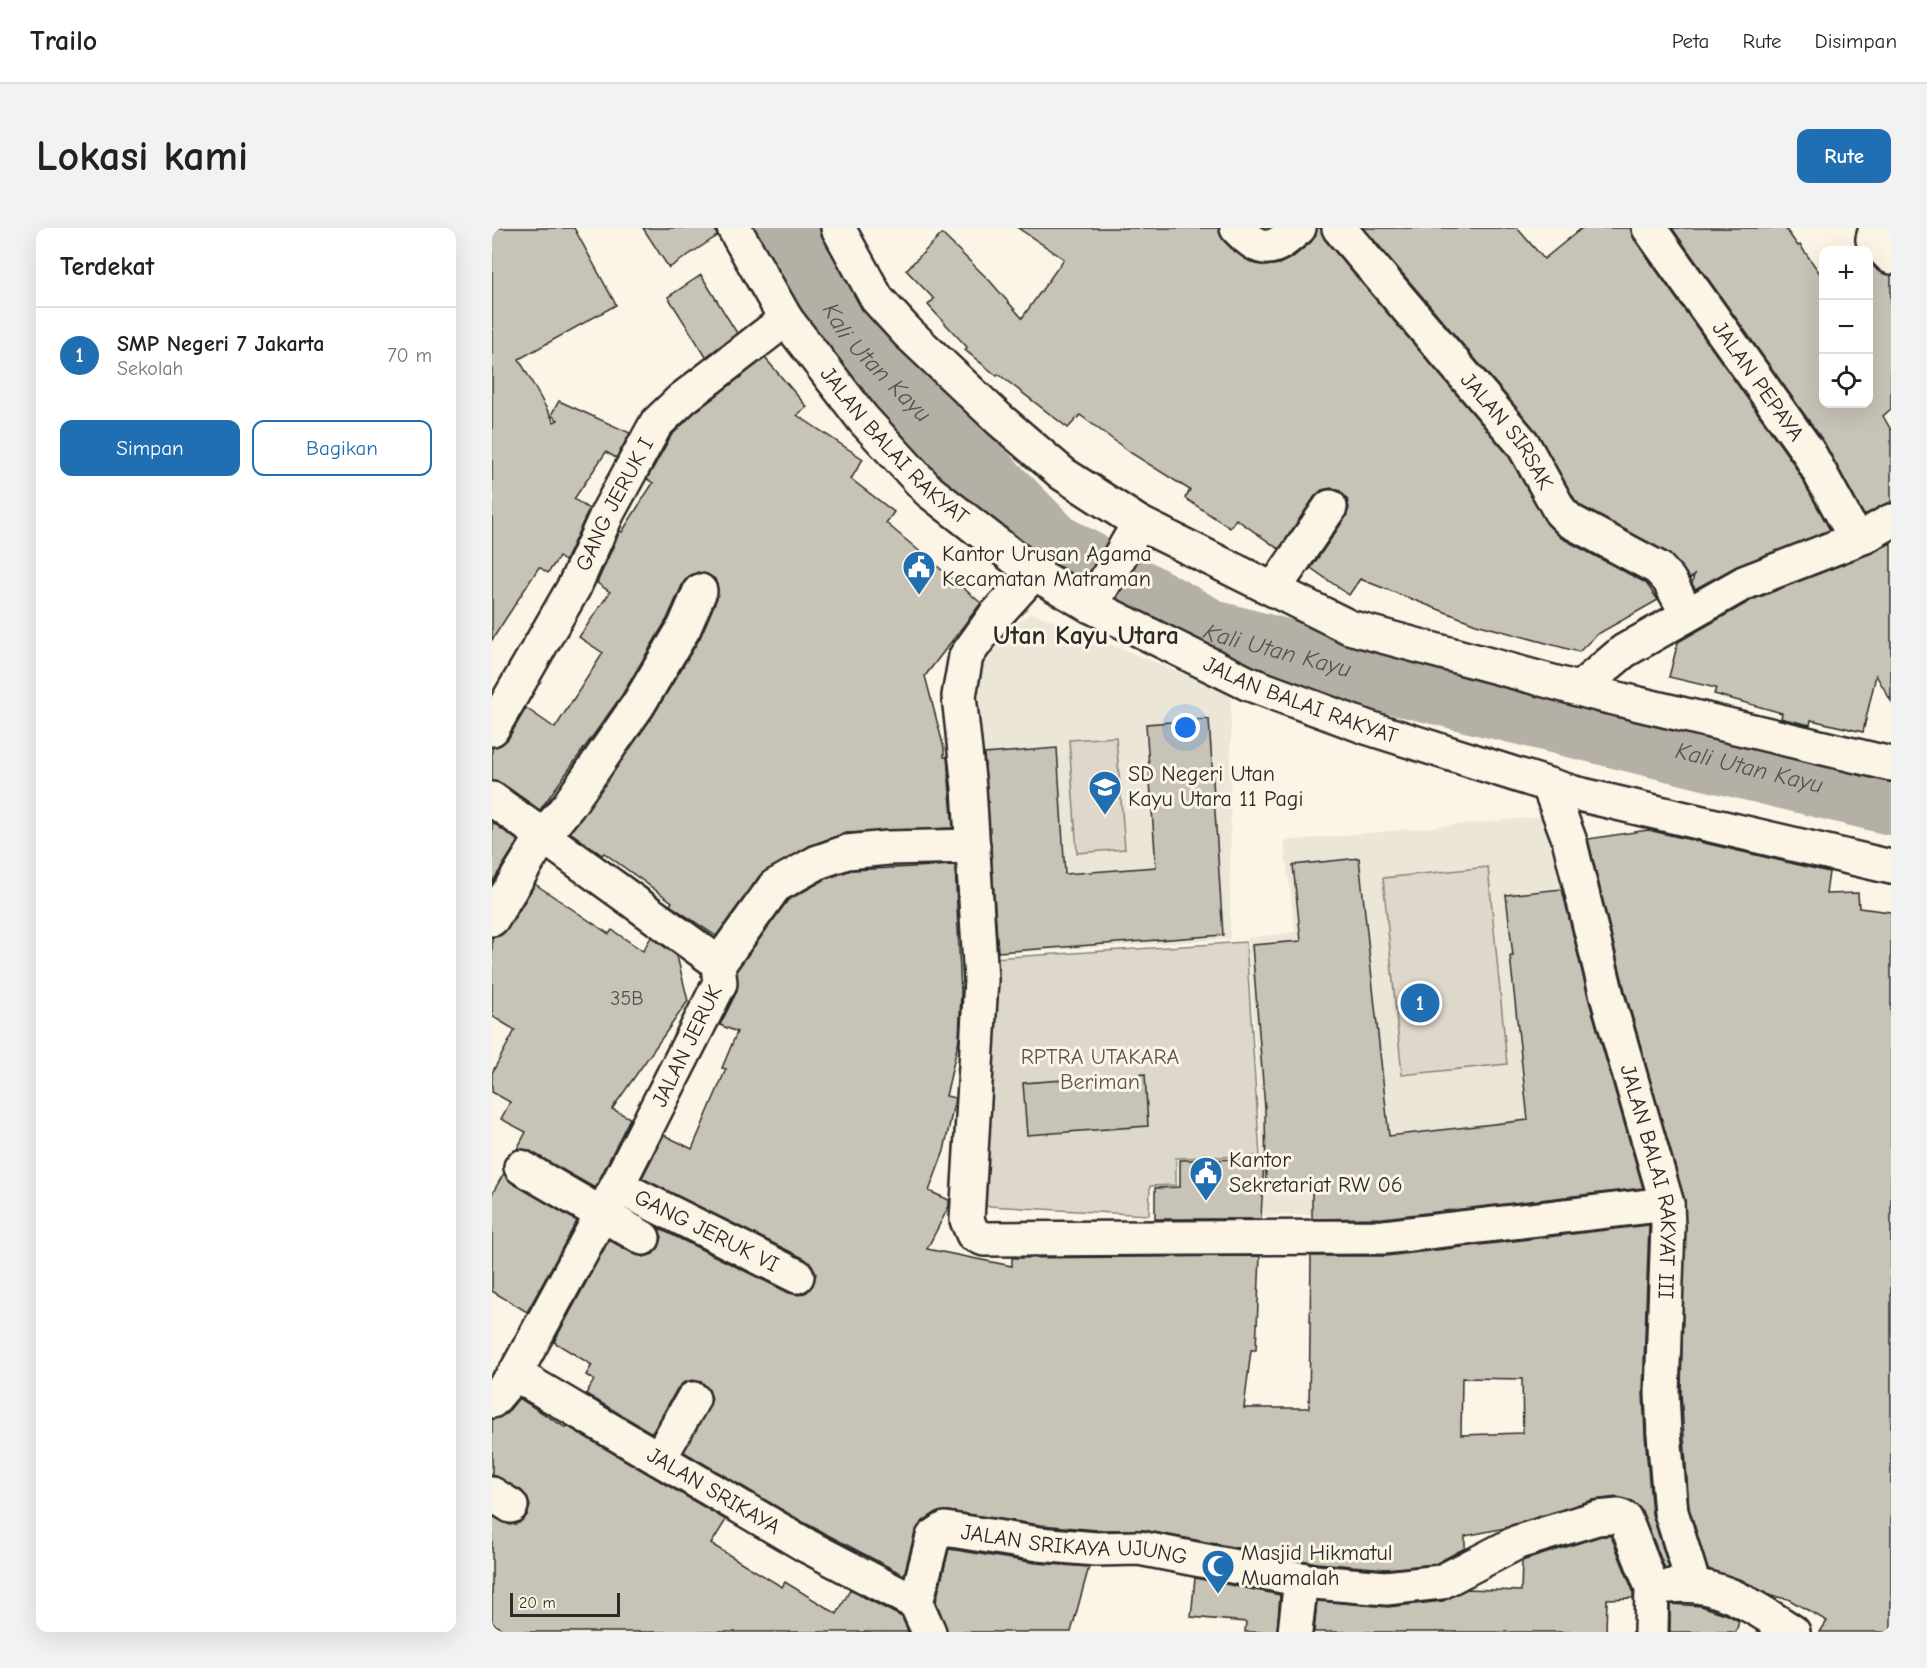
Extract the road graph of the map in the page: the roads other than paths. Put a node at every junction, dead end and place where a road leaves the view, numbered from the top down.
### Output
1 (734, 228) edge
2 (838, 228) edge
3 (1237, 228) edge
4 (1299, 228) edge
5 (1339, 228) edge
6 (1649, 228) edge
7 (1876, 228) edge
8 (1891, 257) edge
9 (786, 319) junction
10 (1330, 507) dead end
11 (1891, 521) edge
12 (1135, 529) junction
13 (1856, 539) junction
14 (1034, 573) junction
15 (1274, 589) junction
16 (700, 591) dead end
17 (1096, 598) junction
18 (1687, 614) junction
19 (1579, 689) junction
20 (492, 729) edge
21 (1891, 764) edge
22 (1549, 786) junction
23 (492, 800) edge
24 (543, 836) junction
25 (973, 846) junction
26 (1891, 867) edge
27 (492, 919) edge
28 (718, 965) junction
29 (521, 1167) dead end
30 (609, 1200) junction
31 (1667, 1204) junction
32 (644, 1238) dead end
33 (797, 1276) dead end
34 (515, 1374) junction
35 (693, 1399) dead end
36 (492, 1401) edge
37 (659, 1459) junction
38 (1301, 1579) junction
39 (1693, 1583) junction
40 (1652, 1588) junction
41 (922, 1618) edge
42 (1295, 1632) edge
43 (1651, 1632) edge
44 (1793, 1632) edge

1 - 9 street, JALAN BALAI RAKYAT
2 - 12 street
3 - 4 street
5 - 18 street, JALAN SIRSAK
6 - 13 street, JALAN PEPAYA
7 - 8 street
9 - 14 street, JALAN BALAI RAKYAT
9 - 20 street, GANG JERUK I
10 - 15 street
11 - 13 street
12 - 15 street
12 - 17 street
13 - 18 street
14 - 17 street, JALAN BALAI RAKYAT
14 - 25 street
15 - 19 street
16 - 24 street
17 - 22 street, JALAN BALAI RAKYAT
18 - 19 street
19 - 21 street
22 - 26 street, JALAN BALAI RAKYAT
22 - 31 street, JALAN BALAI RAKYAT III
23 - 24 street, JALAN JERUK
24 - 27 street
24 - 28 street, JALAN JERUK
25 - 28 street
25 - 31 street
28 - 30 street, JALAN JERUK
29 - 30 street
30 - 32 street
30 - 33 street, GANG JERUK VI
30 - 34 street, JALAN JERUK
31 - 39 street, JALAN BALAI RAKYAT III
34 - 36 street
34 - 37 street, JALAN SRIKAYA
35 - 37 street
37 - 41 street, JALAN SRIKAYA
38 - 40 street, JALAN SRIKAYA UJUNG
38 - 41 street, JALAN SRIKAYA UJUNG
38 - 42 street
39 - 40 street
39 - 44 street
40 - 43 street

